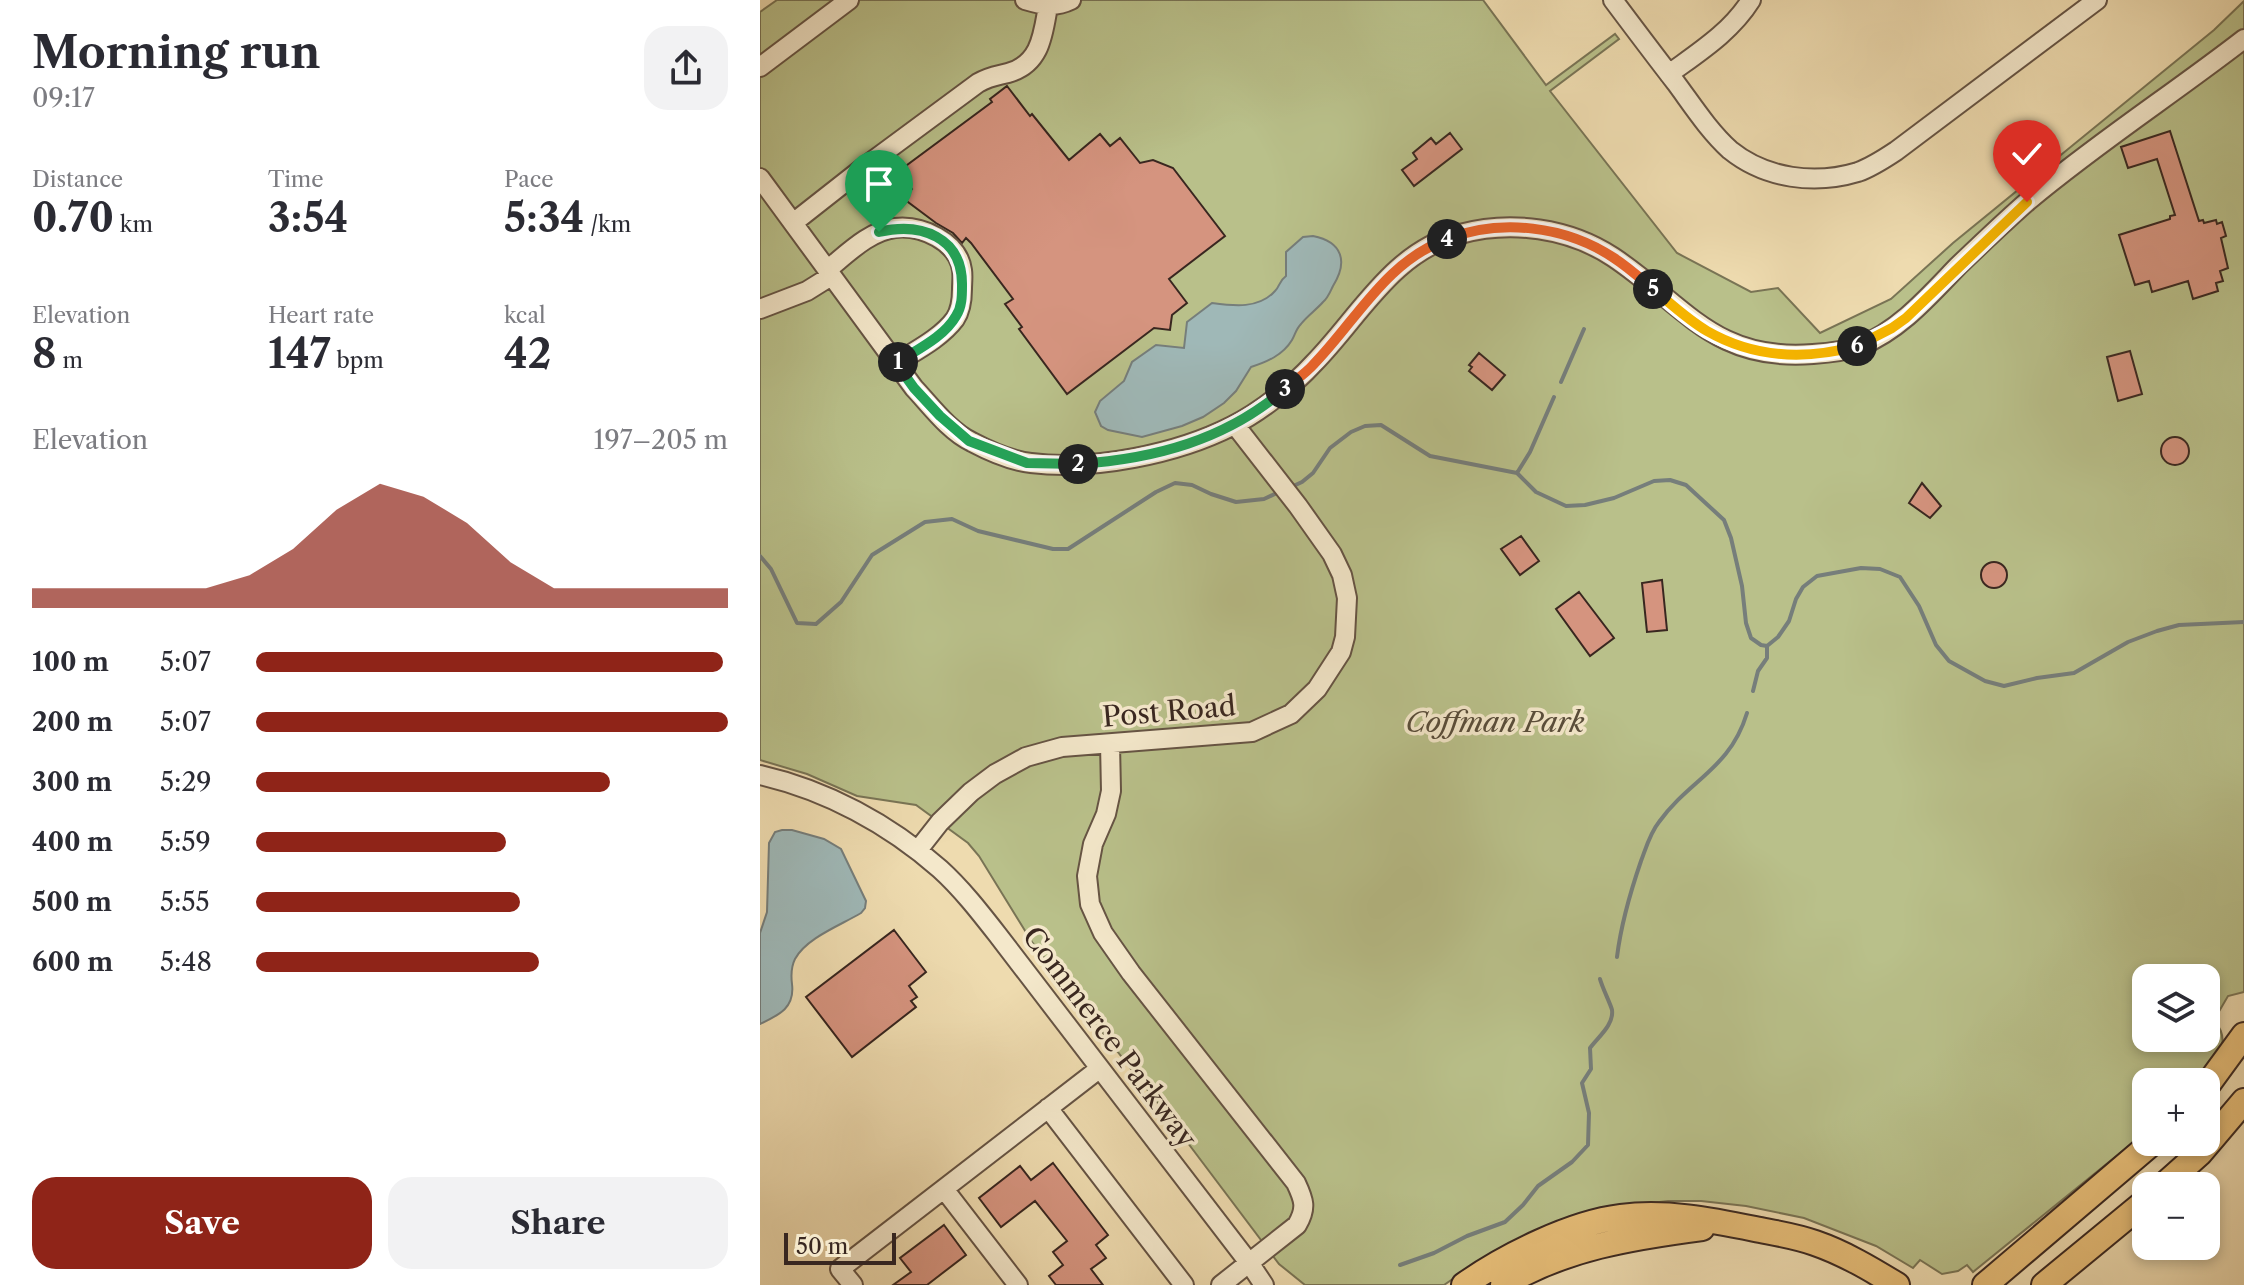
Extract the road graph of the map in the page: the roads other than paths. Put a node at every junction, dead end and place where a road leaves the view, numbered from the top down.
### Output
1 (849, 0) edge
2 (1025, 0) edge
3 (1071, 0) edge
4 (1613, 0) edge
5 (1751, 0) edge
6 (2097, 0) edge
7 (1048, 6) junction
8 (2244, 39) edge
9 (760, 67) edge
10 (1669, 74) junction
11 (760, 178) edge
12 (793, 223) junction
13 (829, 273) junction
14 (760, 309) edge
15 (896, 363) junction
16 (1235, 425) junction
17 (1110, 744) junction
18 (760, 775) edge
19 (918, 850) junction
20 (2244, 1035) edge
21 (1099, 1069) junction
22 (2220, 1070) edge
23 (2244, 1101) edge
24 (1048, 1108) junction
25 (2137, 1156) edge
26 (2179, 1172) edge
27 (944, 1189) junction
28 (2132, 1213) edge
29 (1732, 1224) junction
30 (1250, 1264) junction
31 (853, 1285) edge
32 (1018, 1285) edge
33 (1184, 1285) edge
34 (1221, 1285) edge
35 (1264, 1285) edge
36 (1273, 1285) edge
37 (1464, 1285) edge
38 (1503, 1285) edge
39 (1897, 1285) edge
40 (1985, 1285) edge
41 (2044, 1285) edge

1 - 9 street
2 - 7 street
3 - 7 street
4 - 10 street
5 - 10 street
6 - 10 street
7 - 12 street
8 - 16 street
11 - 12 street
12 - 13 street
13 - 14 street
13 - 15 street
13 - 15 street
15 - 16 street
16 - 17 street, Post Road
17 - 19 street, Post Road
17 - 30 street
18 - 19 street
19 - 21 street, Commerce Parkway
20 - 22 main road
21 - 24 street
21 - 30 street, Commerce Parkway
23 - 26 main road
24 - 27 street
24 - 33 street
25 - 40 main road
27 - 31 street
27 - 32 street
28 - 41 main road
29 - 37 main road
29 - 38 main road
29 - 39 main road
30 - 34 street
30 - 35 street, Commerce Parkway
30 - 36 street, Commerce Parkway

